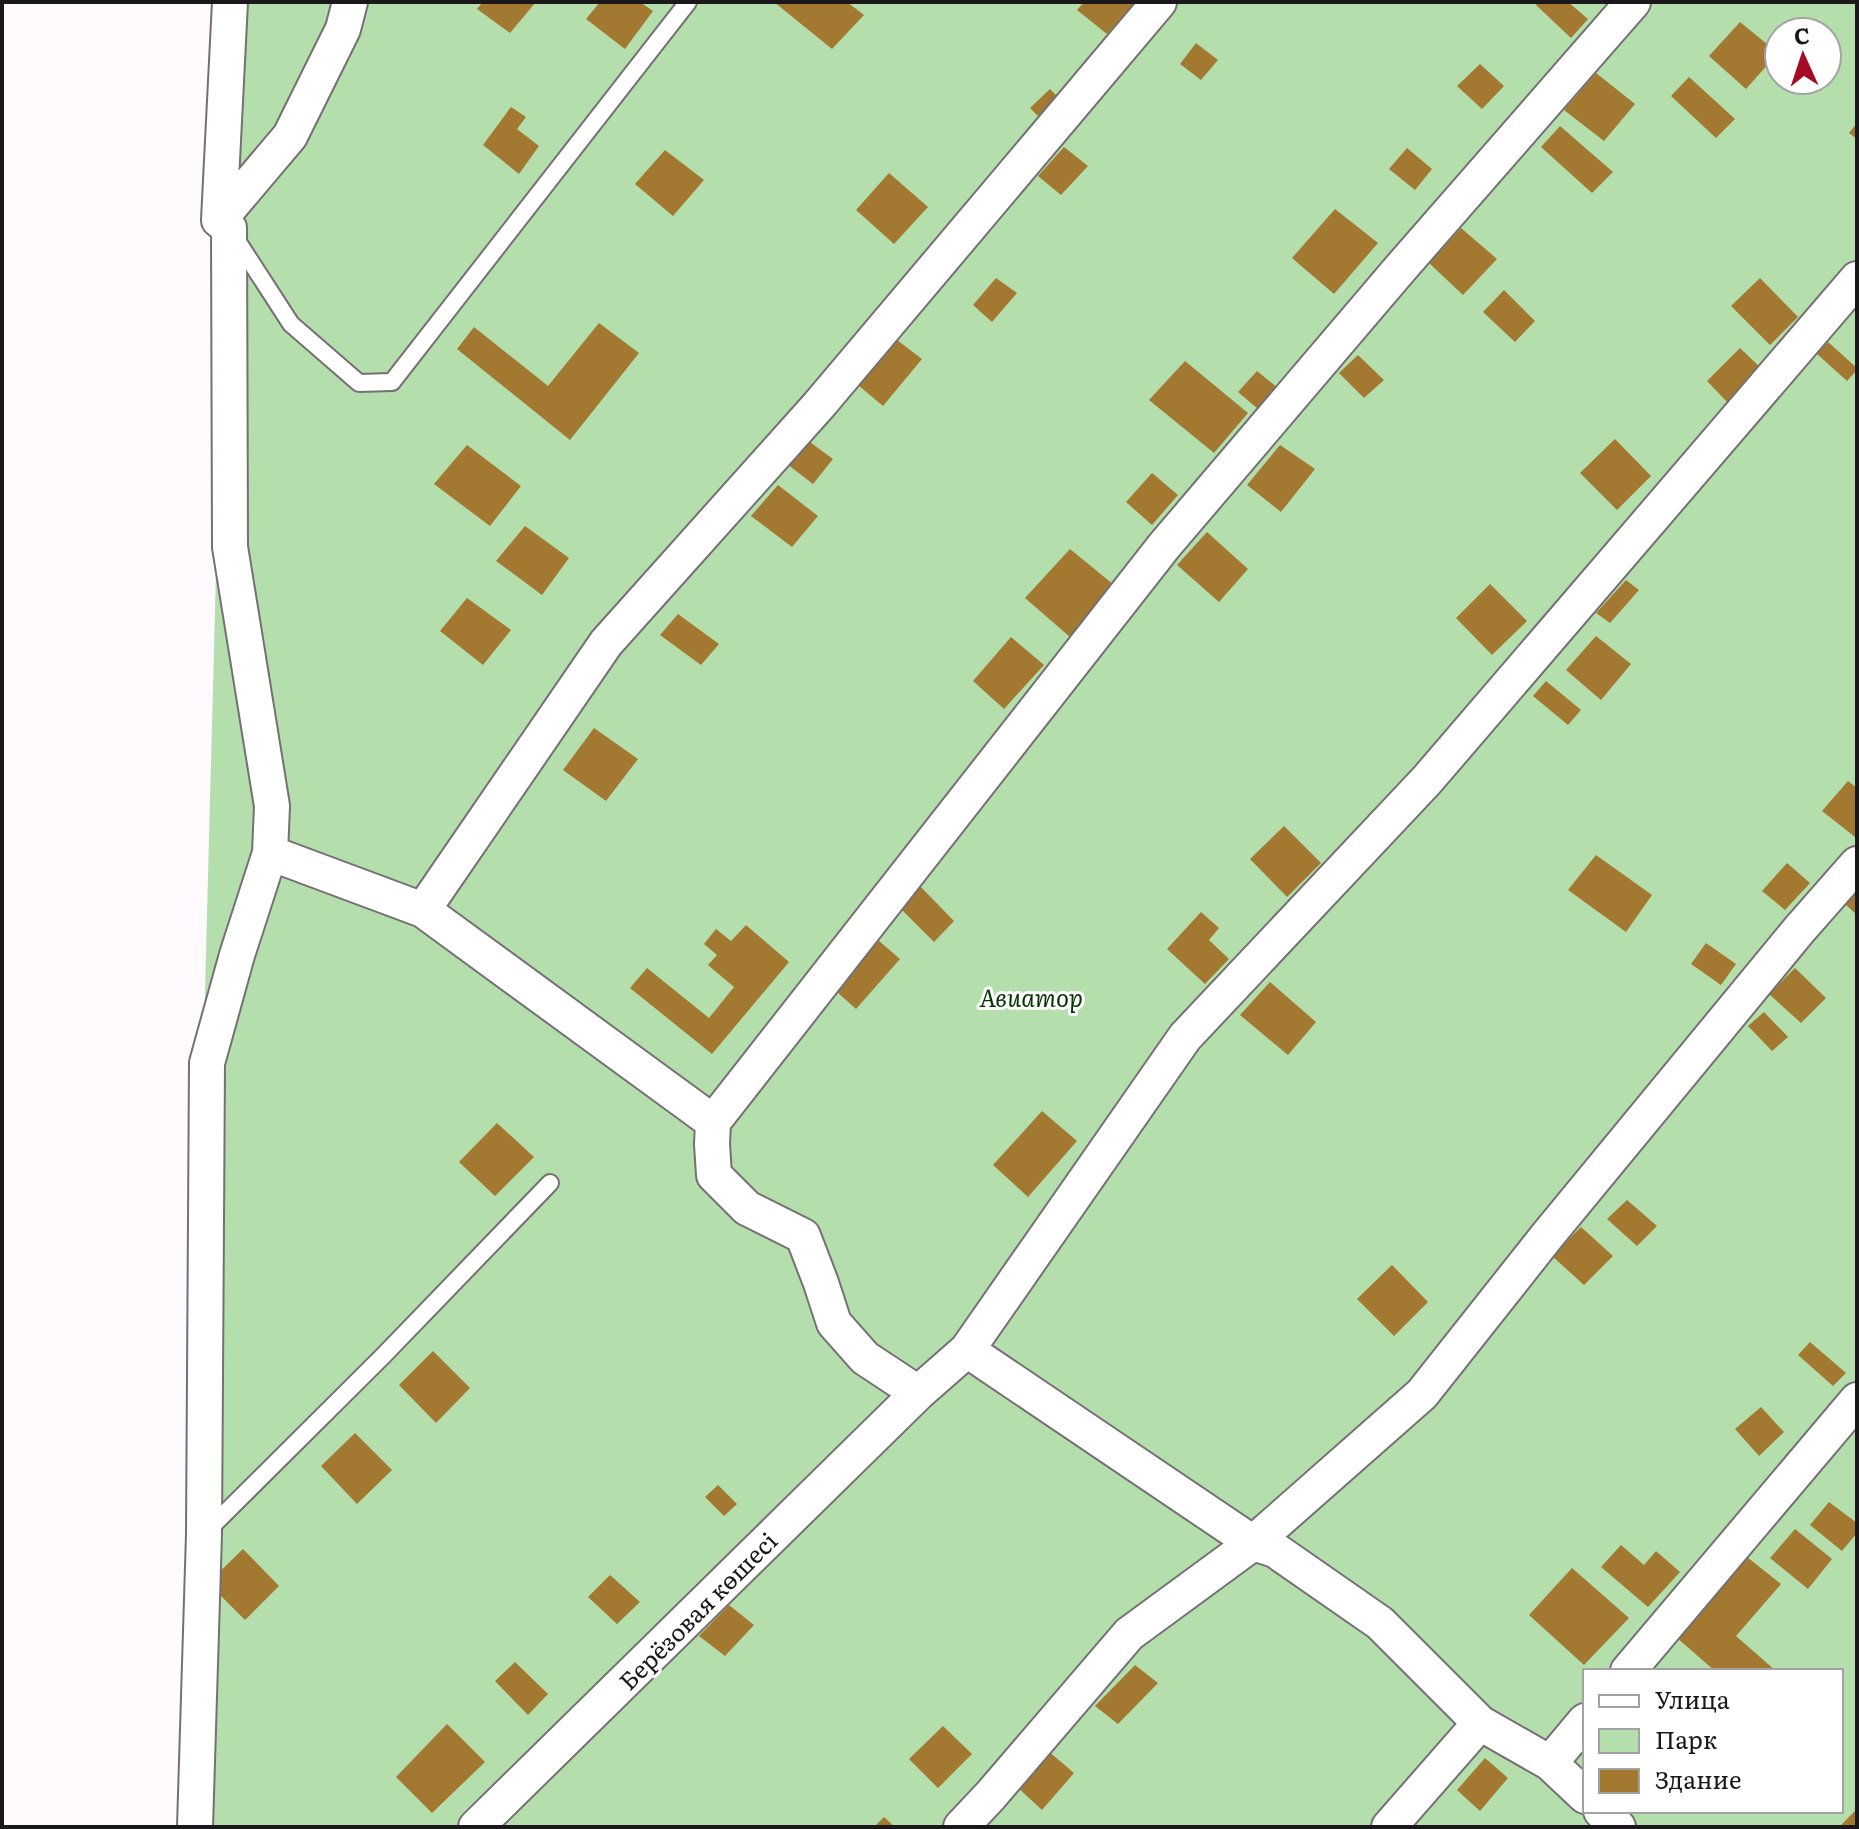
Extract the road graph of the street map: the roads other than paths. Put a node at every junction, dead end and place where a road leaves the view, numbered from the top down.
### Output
1 (230, 2) edge
2 (350, 2) edge
3 (688, 2) edge
4 (1159, 2) edge
5 (1633, 2) edge
6 (224, 224) junction
7 (1857, 279) edge
8 (270, 853) junction
9 (1857, 864) edge
10 (423, 910) junction
11 (713, 1122) junction
12 (550, 1183) dead end
13 (967, 1350) junction
14 (918, 1393) junction
15 (1857, 1400) edge
16 (204, 1534) junction
17 (1253, 1543) junction
18 (1630, 1669) edge
19 (1480, 1723) junction
20 (1583, 1723) edge
21 (1550, 1763) junction
22 (1583, 1794) edge
23 (1603, 1813) edge
24 (195, 1827) edge
25 (476, 1827) edge
26 (961, 1827) edge
27 (1389, 1827) edge
28 (1618, 1827) edge

1 - 6 street
2 - 6 street
3 - 6 lane
4 - 10 street
5 - 11 street
6 - 8 street
7 - 13 street, Берёзовая көшесі
8 - 10 street
8 - 16 street
9 - 17 street
10 - 11 street
11 - 14 street
12 - 16 lane
13 - 14 street, Берёзовая көшесі
13 - 17 street
14 - 25 street, Берёзовая көшесі
15 - 18 street
16 - 24 street
17 - 19 street
17 - 26 street
19 - 21 street
19 - 27 street
20 - 21 street
21 - 22 street
23 - 28 street

